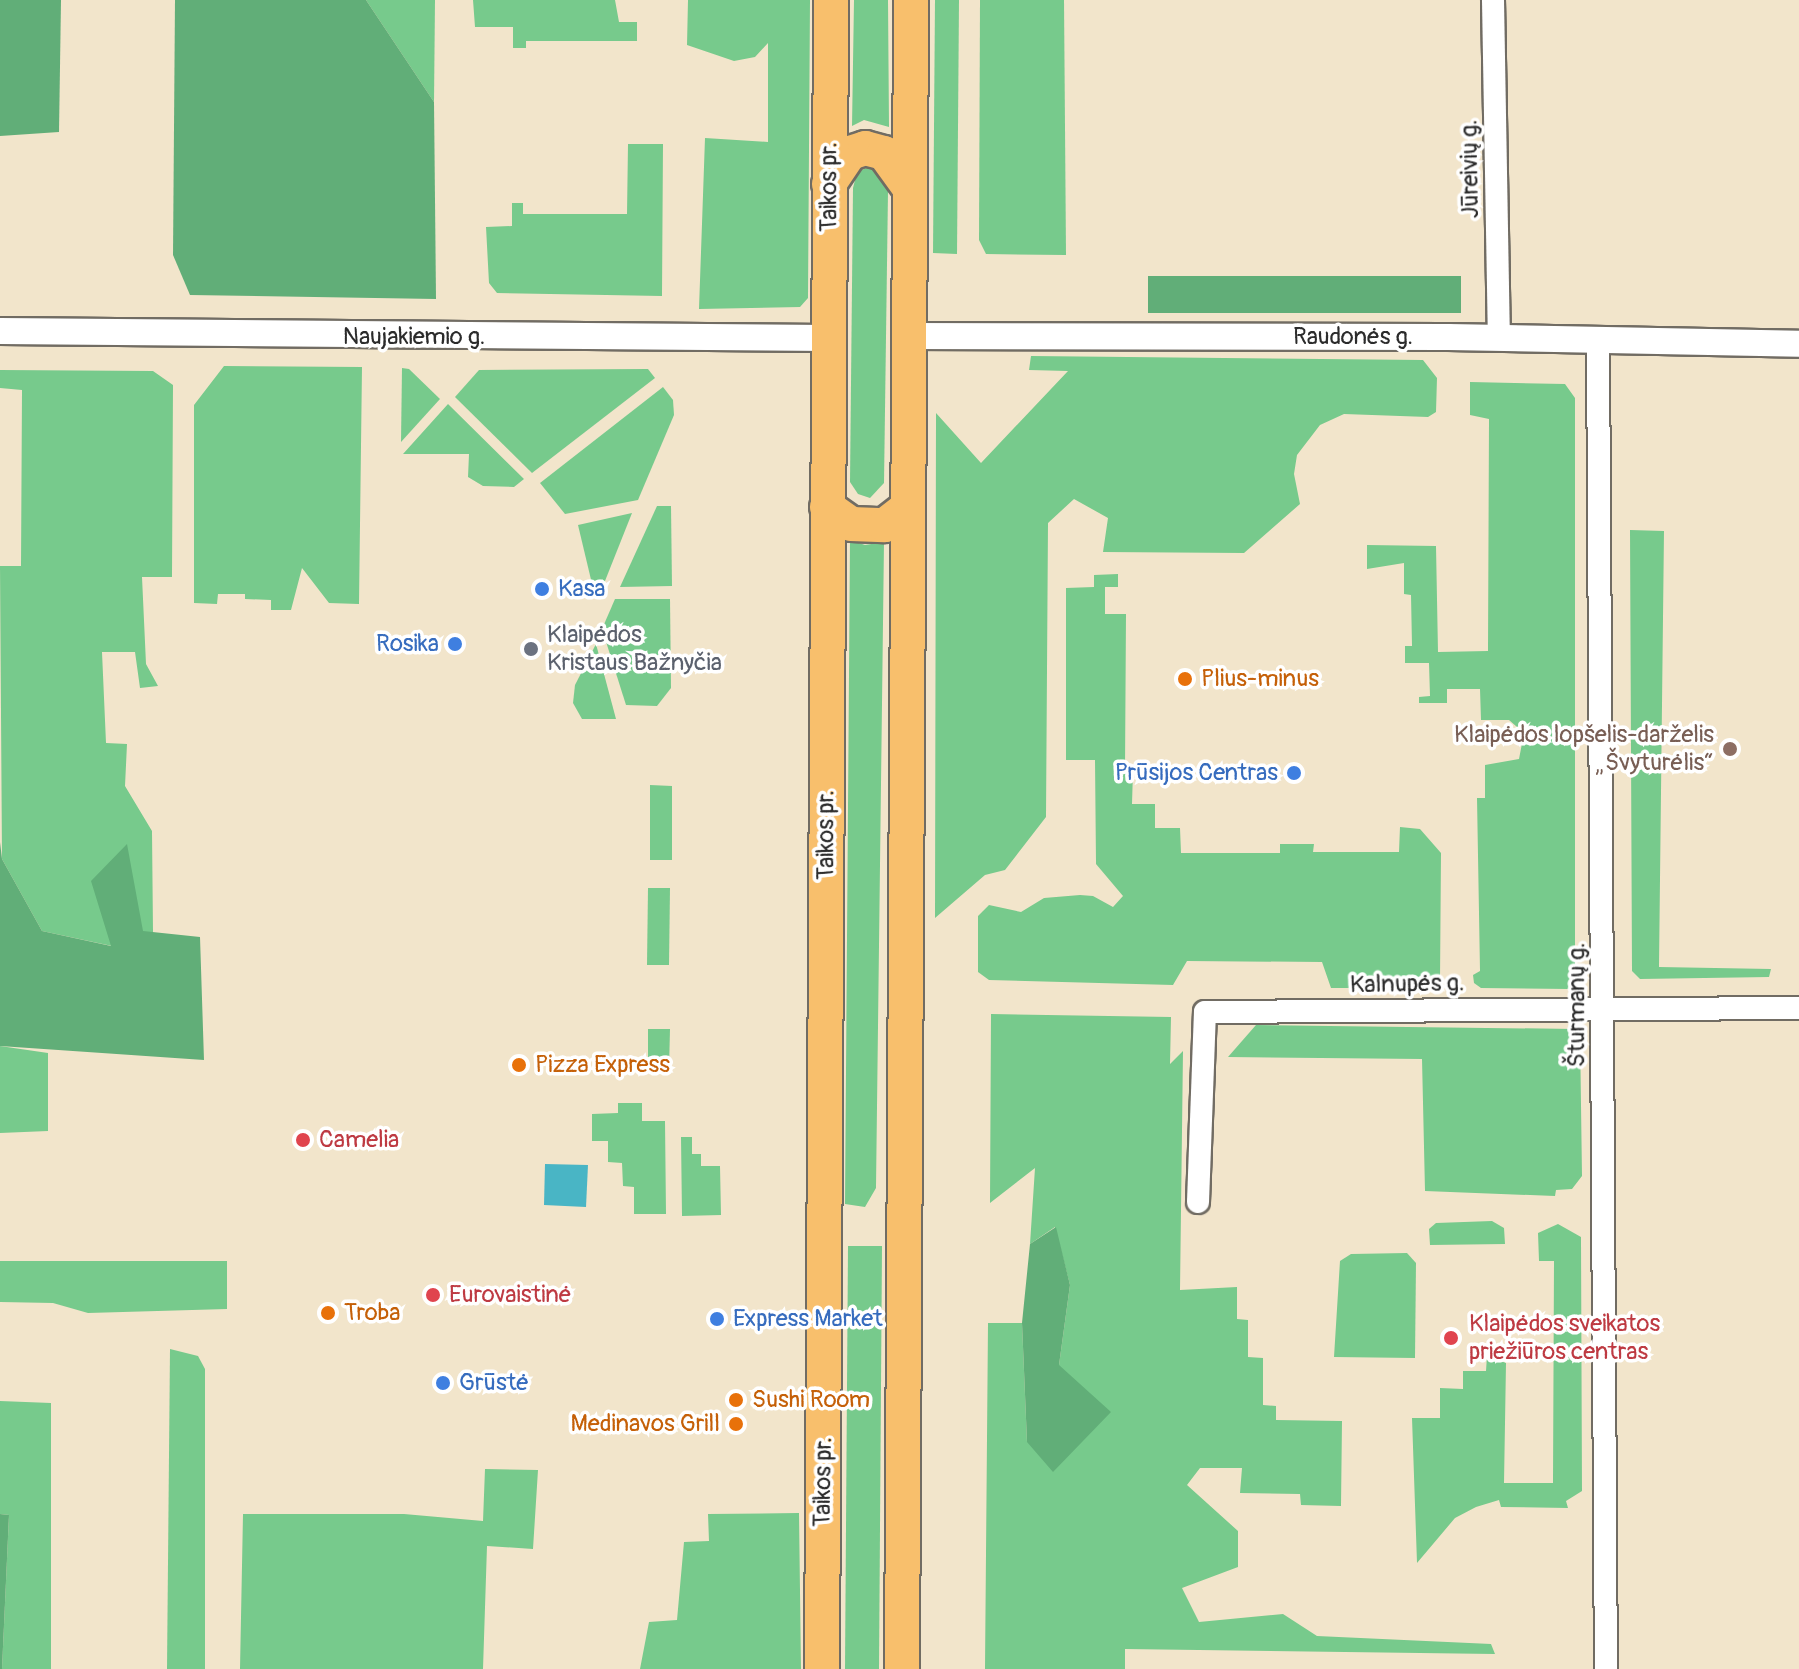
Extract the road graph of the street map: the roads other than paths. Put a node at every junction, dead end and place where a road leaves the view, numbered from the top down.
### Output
1 (831, 0) edge
2 (911, 0) edge
3 (1493, 0) edge
4 (829, 184) junction
5 (908, 186) junction
6 (0, 331) edge
7 (907, 336) junction
8 (828, 338) junction
9 (1499, 338) junction
10 (1598, 340) junction
11 (1799, 344) edge
12 (827, 507) junction
13 (908, 507) junction
14 (1603, 1008) junction
15 (1799, 1008) edge
16 (1198, 1202) dead end
17 (822, 1669) edge
18 (902, 1669) edge
19 (1606, 1669) edge

1 - 4 main road, Taikos pr.
2 - 5 main road
3 - 9 street, Jūreivių g.
4 - 5 main road
4 - 8 main road, Taikos pr.
5 - 7 main road
6 - 8 street, Naujakiemio g.
7 - 9 street, Raudonės g.
7 - 13 main road
8 - 12 main road, Taikos pr.
9 - 10 street, Raudonės g.
10 - 11 street, Raudonės g.
10 - 14 street, Šturmanų g.
12 - 13 main road
12 - 17 main road, Taikos pr.
13 - 18 main road
14 - 15 street, Kalnupės g.
14 - 16 street, Kalnupės g.
14 - 19 street, Šturmanų g.

